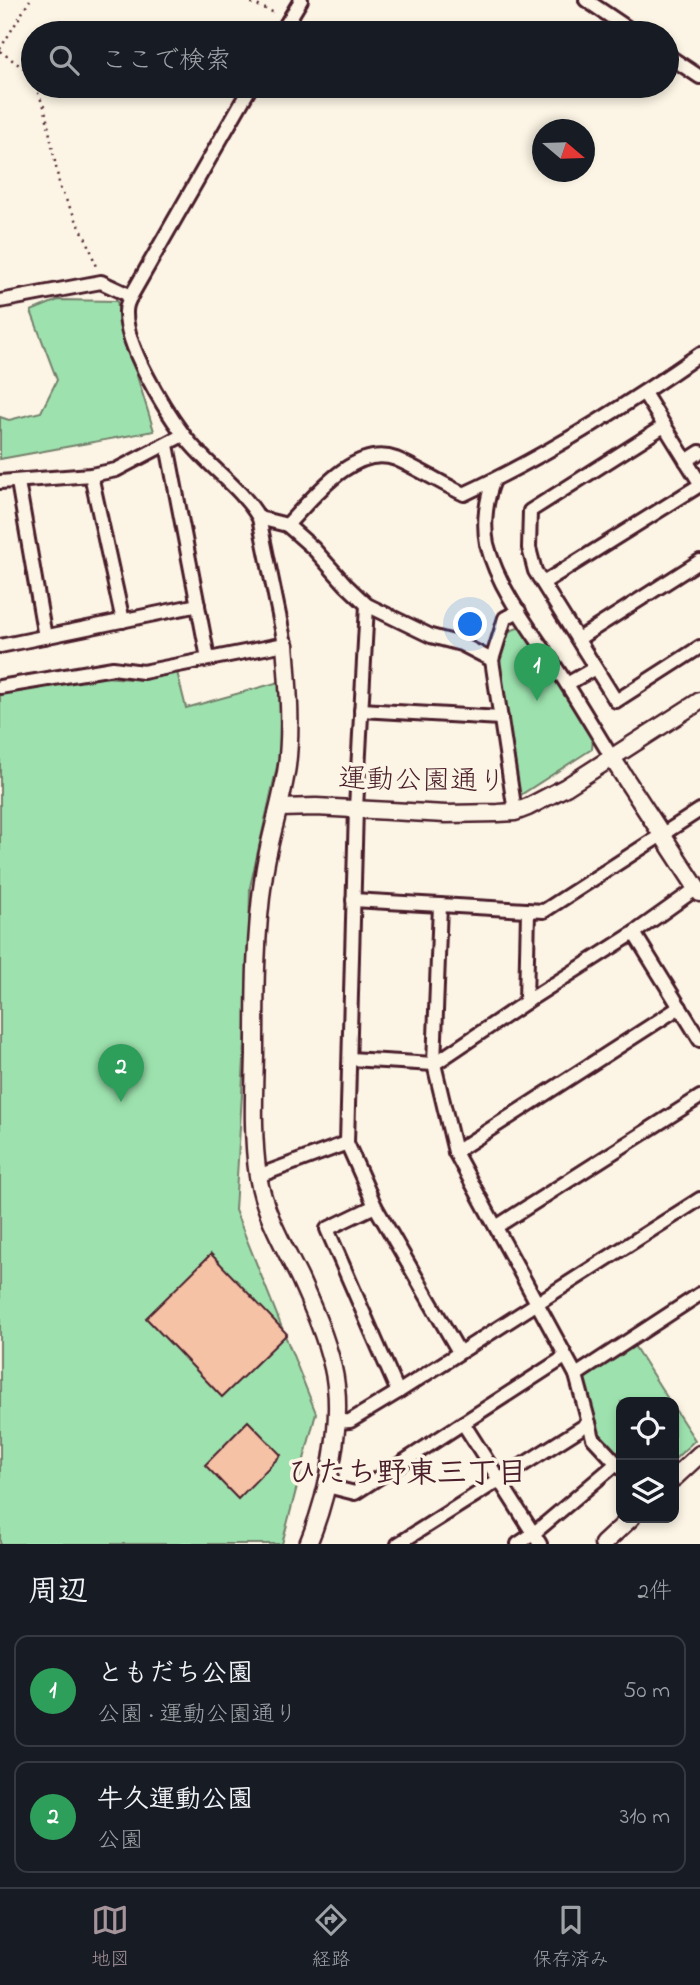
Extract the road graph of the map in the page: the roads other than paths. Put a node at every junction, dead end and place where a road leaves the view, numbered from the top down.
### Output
1 (301, 0) edge
2 (586, 0) edge
3 (288, 21) edge
4 (617, 21) edge
5 (679, 63) edge
6 (700, 77) edge
7 (244, 98) edge
8 (131, 296) junction
9 (0, 302) edge
10 (700, 354) edge
11 (644, 393) junction
12 (664, 426) junction
13 (183, 435) junction
14 (167, 445) junction
15 (700, 452) edge
16 (686, 461) junction
17 (90, 475) junction
18 (494, 480) junction
19 (0, 482) edge
20 (18, 482) junction
21 (700, 484) edge
22 (259, 518) junction
23 (287, 525) junction
24 (700, 561) edge
25 (543, 583) junction
26 (198, 605) junction
27 (367, 605) junction
28 (519, 611) junction
29 (123, 621) junction
30 (45, 637) junction
31 (578, 639) junction
32 (285, 644) junction
33 (0, 646) edge
34 (700, 647) edge
35 (208, 658) junction
36 (492, 660) junction
37 (596, 668) junction
38 (567, 684) junction
39 (0, 687) edge
40 (700, 701) edge
41 (361, 710) junction
42 (500, 719) junction
43 (612, 758) junction
44 (279, 808) junction
45 (356, 808) junction
46 (700, 811) edge
47 (514, 812) junction
48 (662, 834) junction
49 (699, 891) edge
50 (353, 900) junction
51 (440, 905) junction
52 (528, 911) junction
53 (634, 933) junction
54 (526, 1002) junction
55 (680, 1007) junction
56 (700, 1040) edge
57 (350, 1059) junction
58 (434, 1064) junction
59 (700, 1097) edge
60 (347, 1143) junction
61 (455, 1152) junction
62 (258, 1175) junction
63 (700, 1199) edge
64 (375, 1206) junction
65 (496, 1227) junction
66 (700, 1294) edge
67 (536, 1305) junction
68 (458, 1352) junction
69 (565, 1357) junction
70 (576, 1375) junction
71 (398, 1392) junction
72 (337, 1422) junction
73 (463, 1423) junction
74 (589, 1423) junction
75 (700, 1454) edge
76 (616, 1463) edge
77 (616, 1469) edge
78 (679, 1473) edge
79 (499, 1480) junction
80 (327, 1486) junction
81 (627, 1523) edge
82 (537, 1539) edge
83 (613, 1540) edge
84 (308, 1544) edge
85 (398, 1544) edge
86 (518, 1544) edge

1 - 3 street
2 - 4 street
5 - 6 street
7 - 8 street
8 - 9 street
8 - 13 street
10 - 11 street
11 - 12 street
11 - 18 street
12 - 16 street
12 - 25 street
13 - 14 street
13 - 22 street
14 - 17 street
14 - 26 street
15 - 16 street
16 - 21 street
17 - 20 street
17 - 29 street
18 - 23 street
18 - 28 street
19 - 20 street
20 - 30 street
21 - 25 street
22 - 23 street
22 - 32 street
23 - 27 street
24 - 31 street
25 - 31 street
26 - 29 street
26 - 35 street
27 - 36 street
27 - 41 street
28 - 36 street
28 - 38 street
29 - 30 street
30 - 33 street
31 - 37 street
32 - 35 street
32 - 44 street
34 - 37 street
35 - 39 street
36 - 42 street
37 - 38 street
38 - 43 street
40 - 43 street, 運動公園通り
41 - 42 street
41 - 45 street
42 - 47 street
43 - 47 street, 運動公園通り
43 - 48 street
44 - 45 street, 運動公園通り
44 - 62 street
45 - 47 street, 運動公園通り
45 - 50 street
46 - 48 street
48 - 49 street
48 - 52 street
49 - 53 street
50 - 51 street
50 - 57 street
51 - 52 street
51 - 58 street
52 - 54 street
53 - 54 street
53 - 55 street
54 - 58 street
55 - 56 street
55 - 61 street
57 - 58 street
57 - 60 street
58 - 61 street
59 - 65 street
60 - 62 street
60 - 64 street
61 - 65 street
62 - 72 street
63 - 67 street
64 - 68 street
64 - 71 street
65 - 67 street
66 - 70 street
67 - 68 street
67 - 69 street
68 - 71 street
69 - 70 street
69 - 73 street
70 - 74 street
71 - 72 street
72 - 80 street
73 - 79 street
73 - 80 street
74 - 76 street
74 - 79 street
75 - 78 street
77 - 82 street
79 - 82 street
79 - 85 street
80 - 84 street
81 - 83 street
82 - 86 street

